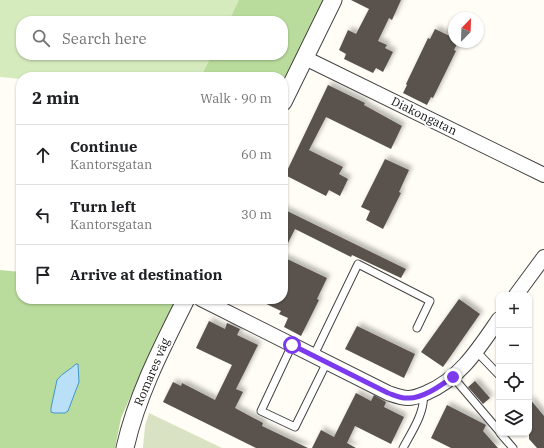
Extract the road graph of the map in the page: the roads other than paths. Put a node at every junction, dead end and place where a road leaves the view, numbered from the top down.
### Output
1 (333, 0) edge
2 (305, 58) junction
3 (288, 92) edge
4 (544, 175) edge
5 (542, 265) edge
6 (519, 292) edge
7 (184, 304) edge
8 (211, 304) edge
9 (496, 324) edge
10 (416, 328) dead end
11 (292, 345) junction
12 (477, 352) junction
13 (314, 355) junction
14 (327, 362) junction
15 (496, 372) edge
16 (453, 377) junction
17 (422, 394) junction
18 (496, 427) edge
19 (503, 436) edge
20 (125, 448) edge
21 (403, 448) edge
22 (513, 448) edge

1 - 2 street
2 - 3 street
2 - 4 street, Diakongatan
5 - 6 street
7 - 20 street, Romares väg
8 - 11 street
9 - 12 street
10 - 13 lane
11 - 13 street
11 - 14 lane
12 - 15 lane
12 - 16 street
13 - 14 street
14 - 17 street
16 - 17 street
16 - 18 lane
17 - 21 lane
19 - 22 lane

